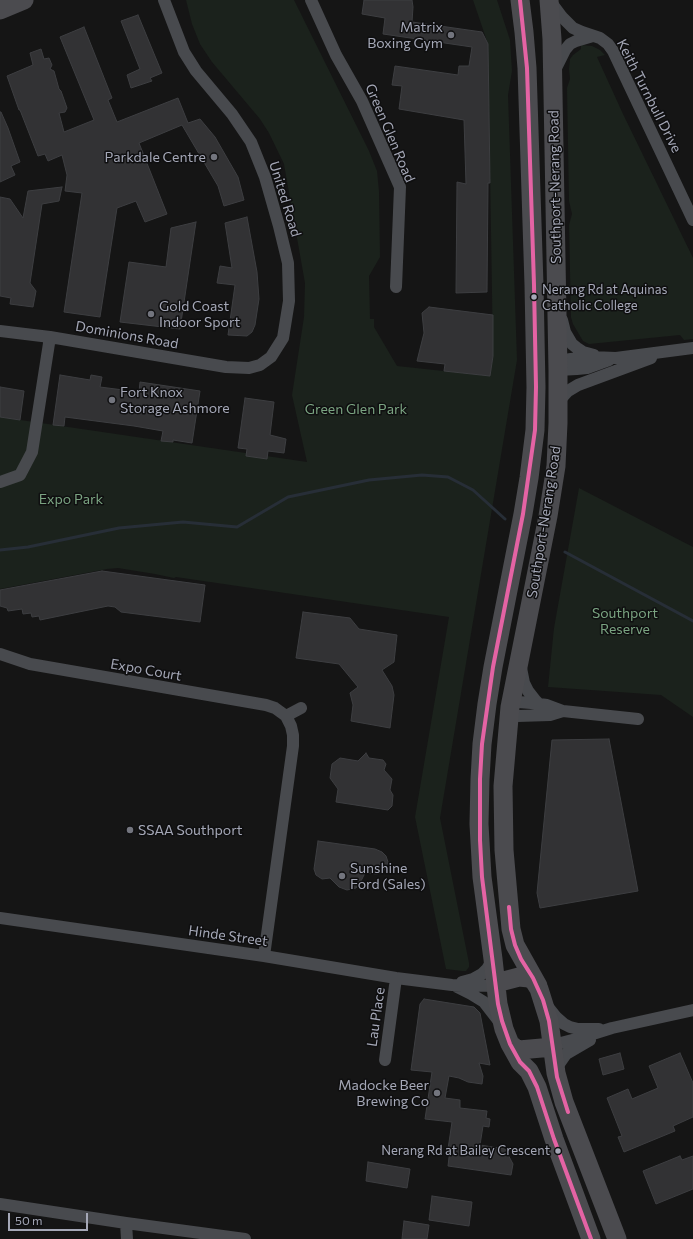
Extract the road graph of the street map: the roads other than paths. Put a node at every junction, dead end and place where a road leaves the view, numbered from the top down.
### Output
1 (24, 0) edge
2 (164, 0) edge
3 (173, 0) edge
4 (311, 0) edge
5 (509, 0) edge
6 (520, 0) edge
7 (549, 0) edge
8 (0, 10) edge
9 (593, 36) junction
10 (180, 44) junction
11 (526, 49) junction
12 (552, 76) junction
13 (693, 220) edge
14 (396, 287) dead end
15 (557, 299) junction
16 (0, 330) edge
17 (50, 337) junction
18 (693, 348) edge
19 (671, 351) junction
20 (611, 358) junction
21 (558, 366) junction
22 (536, 367) junction
23 (249, 368) joint
24 (558, 402) junction
25 (0, 482) edge
26 (0, 654) edge
27 (519, 658) junction
28 (487, 704) junction
29 (539, 704) junction
30 (510, 707) junction
31 (301, 708) dead end
32 (563, 711) junction
33 (286, 716) junction
34 (638, 719) dead end
35 (0, 918) edge
36 (264, 956) junction
37 (493, 959) junction
38 (396, 978) junction
39 (452, 985) junction
40 (496, 985) junction
41 (540, 993) junction
42 (693, 1010) edge
43 (612, 1028) junction
44 (507, 1036) junction
45 (553, 1046) junction
46 (385, 1060) dead end
47 (556, 1073) junction
48 (0, 1204) edge
49 (126, 1223) junction
50 (127, 1239) edge
51 (245, 1239) edge
52 (591, 1239) edge
53 (617, 1239) edge

1 - 8 main road
2 - 10 street, United Road
3 - 10 street, United Road
4 - 14 street, Green Glen Road
5 - 11 main road
6 - 11 main road, Southport-Nerang Road
7 - 9 street, Keith Turnbull Drive
7 - 12 main road, Southport-Nerang Road
9 - 12 street
9 - 13 street, Keith Turnbull Drive
10 - 23 street, United Road
11 - 22 main road, Southport-Nerang Road
12 - 15 main road, Southport-Nerang Road
15 - 20 street
15 - 21 main road, Southport-Nerang Road
16 - 17 street, Dominions Road
17 - 23 street, Dominions Road
17 - 25 street
18 - 19 street
19 - 20 street
19 - 24 street
20 - 21 street
21 - 22 main road
21 - 24 main road, Southport-Nerang Road
22 - 28 main road, Southport-Nerang Road
24 - 27 main road, Southport-Nerang Road
26 - 33 street, Expo Court
27 - 29 street
27 - 30 main road, Southport-Nerang Road
28 - 30 main road
28 - 37 main road, Southport-Nerang Road
29 - 30 street
29 - 32 street
30 - 32 street
30 - 41 main road, Southport-Nerang Road
31 - 33 street
32 - 34 street
33 - 36 street
35 - 36 street, Hinde Street
36 - 38 street, Hinde Street
37 - 39 street, Hinde Street
37 - 40 main road, Southport-Nerang Road
38 - 39 street, Hinde Street
38 - 46 street, Lau Place
39 - 40 street, Hinde Street
39 - 44 street, Hinde Street
40 - 41 main road
40 - 44 main road, Southport-Nerang Road
41 - 43 street
41 - 45 main road, Southport-Nerang Road
42 - 43 street
43 - 45 street
43 - 47 street
44 - 45 main road
44 - 52 main road
45 - 47 main road
47 - 53 main road
48 - 49 street
49 - 50 street
49 - 51 street

